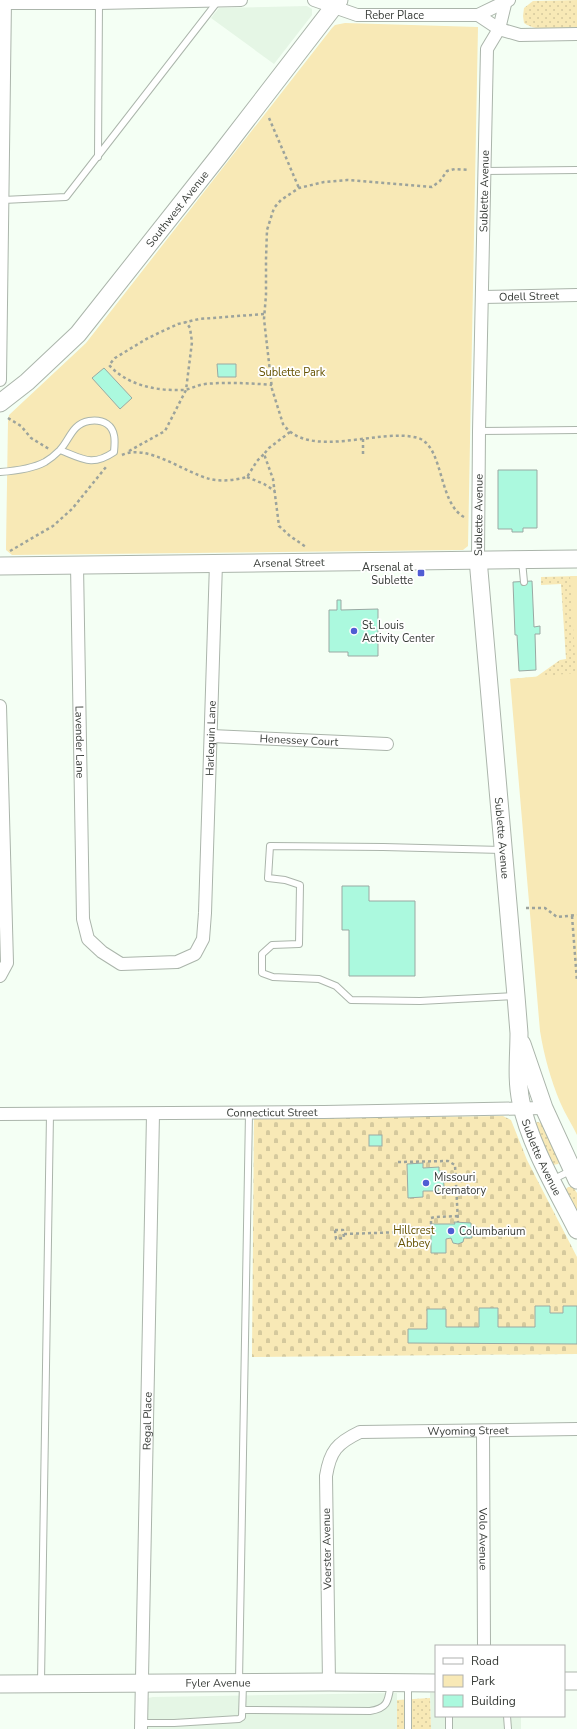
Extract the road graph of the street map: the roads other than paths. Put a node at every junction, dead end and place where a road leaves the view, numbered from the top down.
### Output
1 (218, 0) edge
2 (241, 0) edge
3 (314, 0) edge
4 (507, 0) edge
5 (3, 2) edge
6 (100, 3) junction
7 (336, 3) edge
8 (478, 15) junction
9 (499, 29) junction
10 (577, 34) edge
11 (2, 109) edge
12 (98, 156) junction
13 (577, 170) edge
14 (484, 171) junction
15 (2, 200) junction
16 (577, 295) edge
17 (482, 297) junction
18 (1, 301) edge
19 (0, 380) edge
20 (0, 403) edge
21 (577, 430) edge
22 (479, 431) junction
23 (59, 451) junction
24 (0, 472) edge
25 (522, 559) junction
26 (577, 559) edge
27 (478, 560) junction
28 (216, 563) junction
29 (77, 565) junction
30 (0, 566) edge
31 (524, 582) dead end
32 (0, 706) edge
33 (211, 736) junction
34 (387, 744) dead end
35 (503, 850) junction
36 (205, 913) joint
37 (0, 976) edge
38 (516, 996) junction
39 (519, 1032) junction
40 (522, 1108) junction
41 (544, 1108) junction
42 (249, 1113) junction
43 (0, 1114) edge
44 (50, 1114) junction
45 (153, 1114) junction
46 (575, 1173) edge
47 (552, 1180) junction
48 (577, 1230) edge
49 (577, 1429) edge
50 (483, 1431) junction
51 (360, 1432) joint
52 (484, 1645) edge
53 (565, 1681) edge
54 (577, 1681) edge
55 (329, 1682) junction
56 (142, 1683) junction
57 (241, 1683) junction
58 (392, 1683) junction
59 (408, 1683) junction
60 (435, 1683) edge
61 (0, 1684) edge
62 (41, 1684) junction
63 (243, 1710) junction
64 (449, 1717) edge
65 (507, 1717) edge
66 (141, 1726) edge
67 (408, 1729) edge
68 (450, 1729) edge
69 (508, 1729) edge

1 - 2 street
1 - 6 street
1 - 12 lane
3 - 7 street, Reber Place
4 - 8 street, Reber Place
4 - 9 street, Sublette Avenue
5 - 6 street
5 - 11 street
6 - 12 lane
7 - 8 street, Reber Place
7 - 20 street, Southwest Avenue
8 - 9 street
9 - 10 street
9 - 14 street, Sublette Avenue
11 - 15 street
12 - 15 lane
13 - 14 lane
14 - 17 street, Sublette Avenue
15 - 18 street
16 - 17 street, Odell Street
17 - 22 street, Sublette Avenue
18 - 19 street
21 - 22 lane
22 - 27 street, Sublette Avenue
23 - 23 lane
23 - 24 lane
25 - 26 street, Arsenal Street
25 - 27 street, Arsenal Street
25 - 31 lane
27 - 28 street, Arsenal Street
27 - 35 street, Sublette Avenue
28 - 29 street, Arsenal Street
28 - 33 street, Harlequin Lane
29 - 30 street, Arsenal Street
29 - 36 street, Lavender Lane
32 - 37 street
33 - 34 street, Henessey Court
33 - 36 street, Harlequin Lane
35 - 38 street, Sublette Avenue
35 - 38 lane
38 - 39 street, Sublette Avenue
39 - 40 street, Sublette Avenue
39 - 41 street, Sublette Avenue
40 - 41 street, Connecticut Street
40 - 42 street, Connecticut Street
40 - 47 street, Sublette Avenue
41 - 46 street, Sublette Avenue
42 - 45 street, Connecticut Street
42 - 57 lane
43 - 44 street, Connecticut Street
44 - 45 street, Connecticut Street
44 - 62 lane
45 - 56 street, Regal Place
46 - 47 lane
47 - 48 street, Sublette Avenue
49 - 50 street, Wyoming Street
50 - 51 street, Wyoming Street
50 - 52 street, Volo Avenue
51 - 55 street, Voerster Avenue
53 - 54 street
55 - 57 street, Fyler Avenue
55 - 58 street, Fyler Avenue
56 - 57 street, Fyler Avenue
56 - 62 street, Fyler Avenue
56 - 66 street, Regal Place
57 - 63 lane
58 - 59 street, Fyler Avenue
58 - 63 lane
59 - 60 street, Fyler Avenue
59 - 67 lane
61 - 62 street, Fyler Avenue
63 - 66 lane
64 - 68 lane
65 - 69 lane

